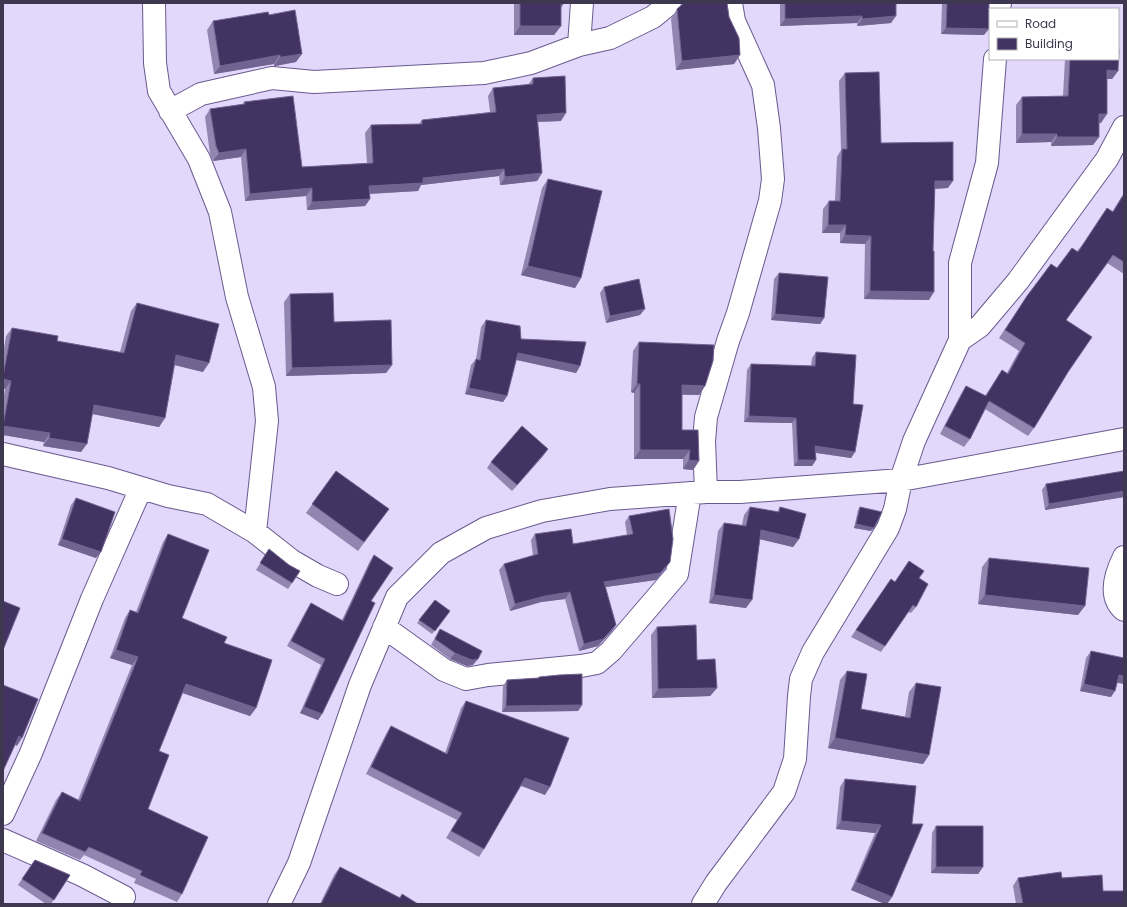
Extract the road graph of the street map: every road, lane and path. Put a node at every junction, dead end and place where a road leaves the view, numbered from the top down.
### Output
1 (154, 3) edge
2 (582, 3) edge
3 (670, 3) edge
4 (730, 3) edge
5 (579, 45) junction
6 (995, 60) edge
7 (170, 111) junction
8 (1124, 127) edge
9 (960, 340) junction
10 (1124, 439) edge
11 (3, 454) edge
12 (901, 480) junction
13 (141, 488) junction
14 (698, 493) junction
15 (255, 532) junction
16 (1124, 557) edge
17 (337, 584) dead end
18 (1124, 610) edge
19 (384, 627) junction
20 (3, 814) edge
21 (3, 840) edge
22 (124, 897) dead end
23 (279, 904) edge
24 (703, 904) edge

1 - 7 street
2 - 5 street
3 - 5 street
4 - 14 street
5 - 7 street
6 - 9 street
7 - 15 street
8 - 9 street
9 - 12 street
10 - 12 street
11 - 13 street
12 - 14 street
12 - 24 street
13 - 15 street
13 - 20 street
14 - 19 street
14 - 19 street
15 - 17 street
16 - 18 street
19 - 23 street
21 - 22 street

